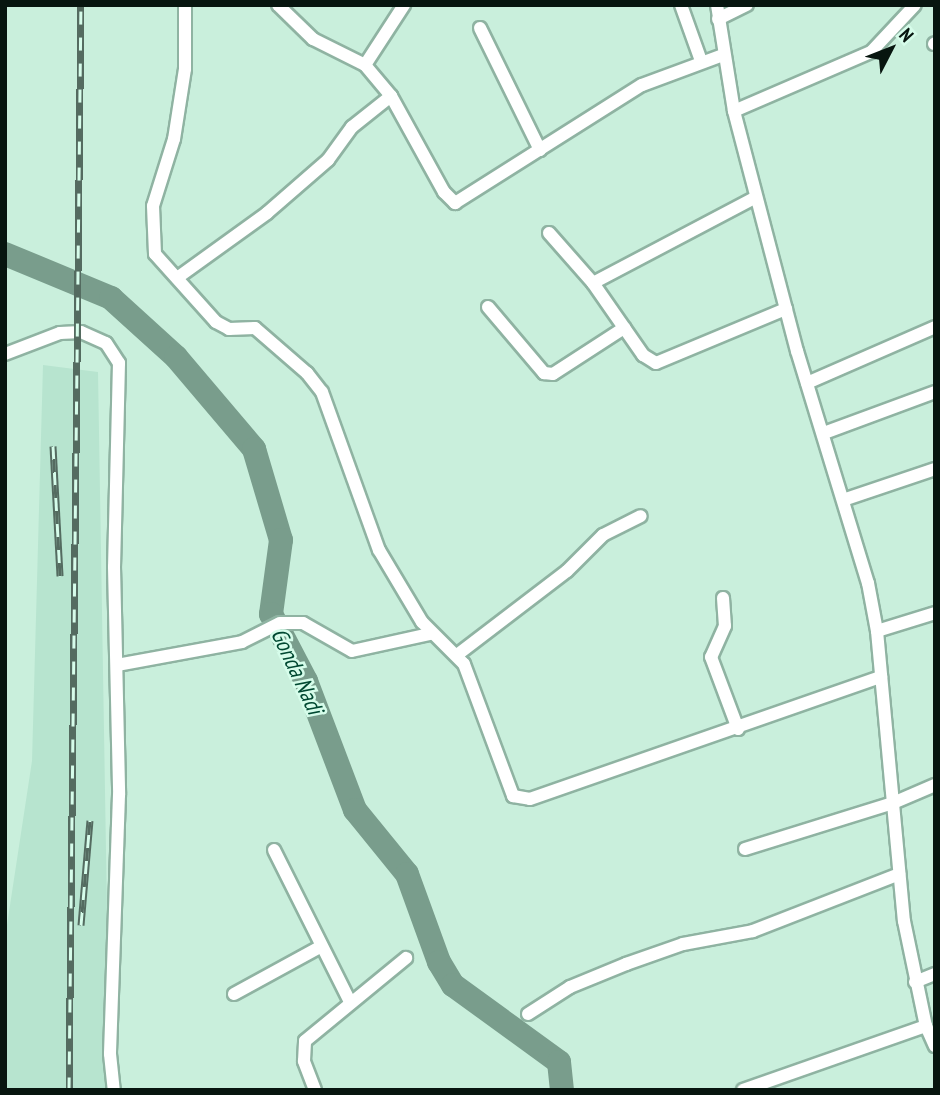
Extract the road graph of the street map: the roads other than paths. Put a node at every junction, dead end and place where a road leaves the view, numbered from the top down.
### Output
1 (185, 5) edge
2 (404, 5) edge
3 (681, 5) edge
4 (717, 5) edge
5 (747, 5) edge
6 (915, 5) edge
7 (281, 6) edge
8 (718, 19) junction
9 (480, 28) dead end
10 (723, 55) junction
11 (701, 61) junction
12 (365, 65) junction
13 (391, 96) junction
14 (734, 111) junction
15 (540, 150) junction
16 (757, 197) junction
17 (549, 233) dead end
18 (177, 278) junction
19 (593, 283) junction
20 (488, 307) dead end
21 (786, 309) junction
22 (935, 327) edge
23 (624, 328) junction
24 (5, 354) edge
25 (807, 383) junction
26 (935, 392) edge
27 (824, 433) junction
28 (935, 468) edge
29 (846, 499) junction
30 (641, 516) dead end
31 (723, 598) dead end
32 (935, 613) edge
33 (877, 631) junction
34 (430, 634) junction
35 (457, 655) junction
36 (117, 666) junction
37 (881, 677) junction
38 (738, 729) junction
39 (935, 785) edge
40 (892, 803) junction
41 (745, 849) dead end
42 (274, 850) dead end
43 (899, 874) junction
44 (320, 947) junction
45 (406, 958) dead end
46 (935, 974) edge
47 (915, 982) junction
48 (233, 994) dead end
49 (350, 1002) junction
50 (528, 1014) dead end
51 (926, 1027) junction
52 (935, 1046) edge
53 (114, 1090) edge
54 (315, 1090) edge
55 (743, 1090) edge

1 - 18 street
2 - 12 street
3 - 11 street
4 - 8 street
5 - 8 street
6 - 14 street
7 - 12 street
8 - 10 street
9 - 15 street
10 - 11 street
10 - 14 street
11 - 15 street
12 - 13 street
13 - 15 street
13 - 18 street
14 - 16 street
16 - 19 street
16 - 21 street
17 - 19 street
18 - 34 street
19 - 23 street
20 - 23 street
21 - 23 street
21 - 25 street
22 - 25 street
24 - 36 street
25 - 27 street
26 - 27 street
27 - 29 street
28 - 29 street
29 - 33 street
30 - 35 street
31 - 38 street
32 - 33 street
33 - 37 street
34 - 35 street
34 - 36 street
35 - 38 street
36 - 53 street
37 - 38 street
37 - 40 street
39 - 40 street
40 - 41 street
40 - 43 street
42 - 44 street
43 - 47 street
43 - 50 street
44 - 48 street
44 - 49 street
45 - 49 street
46 - 47 street
47 - 51 street
49 - 54 street
51 - 52 street
51 - 55 street

